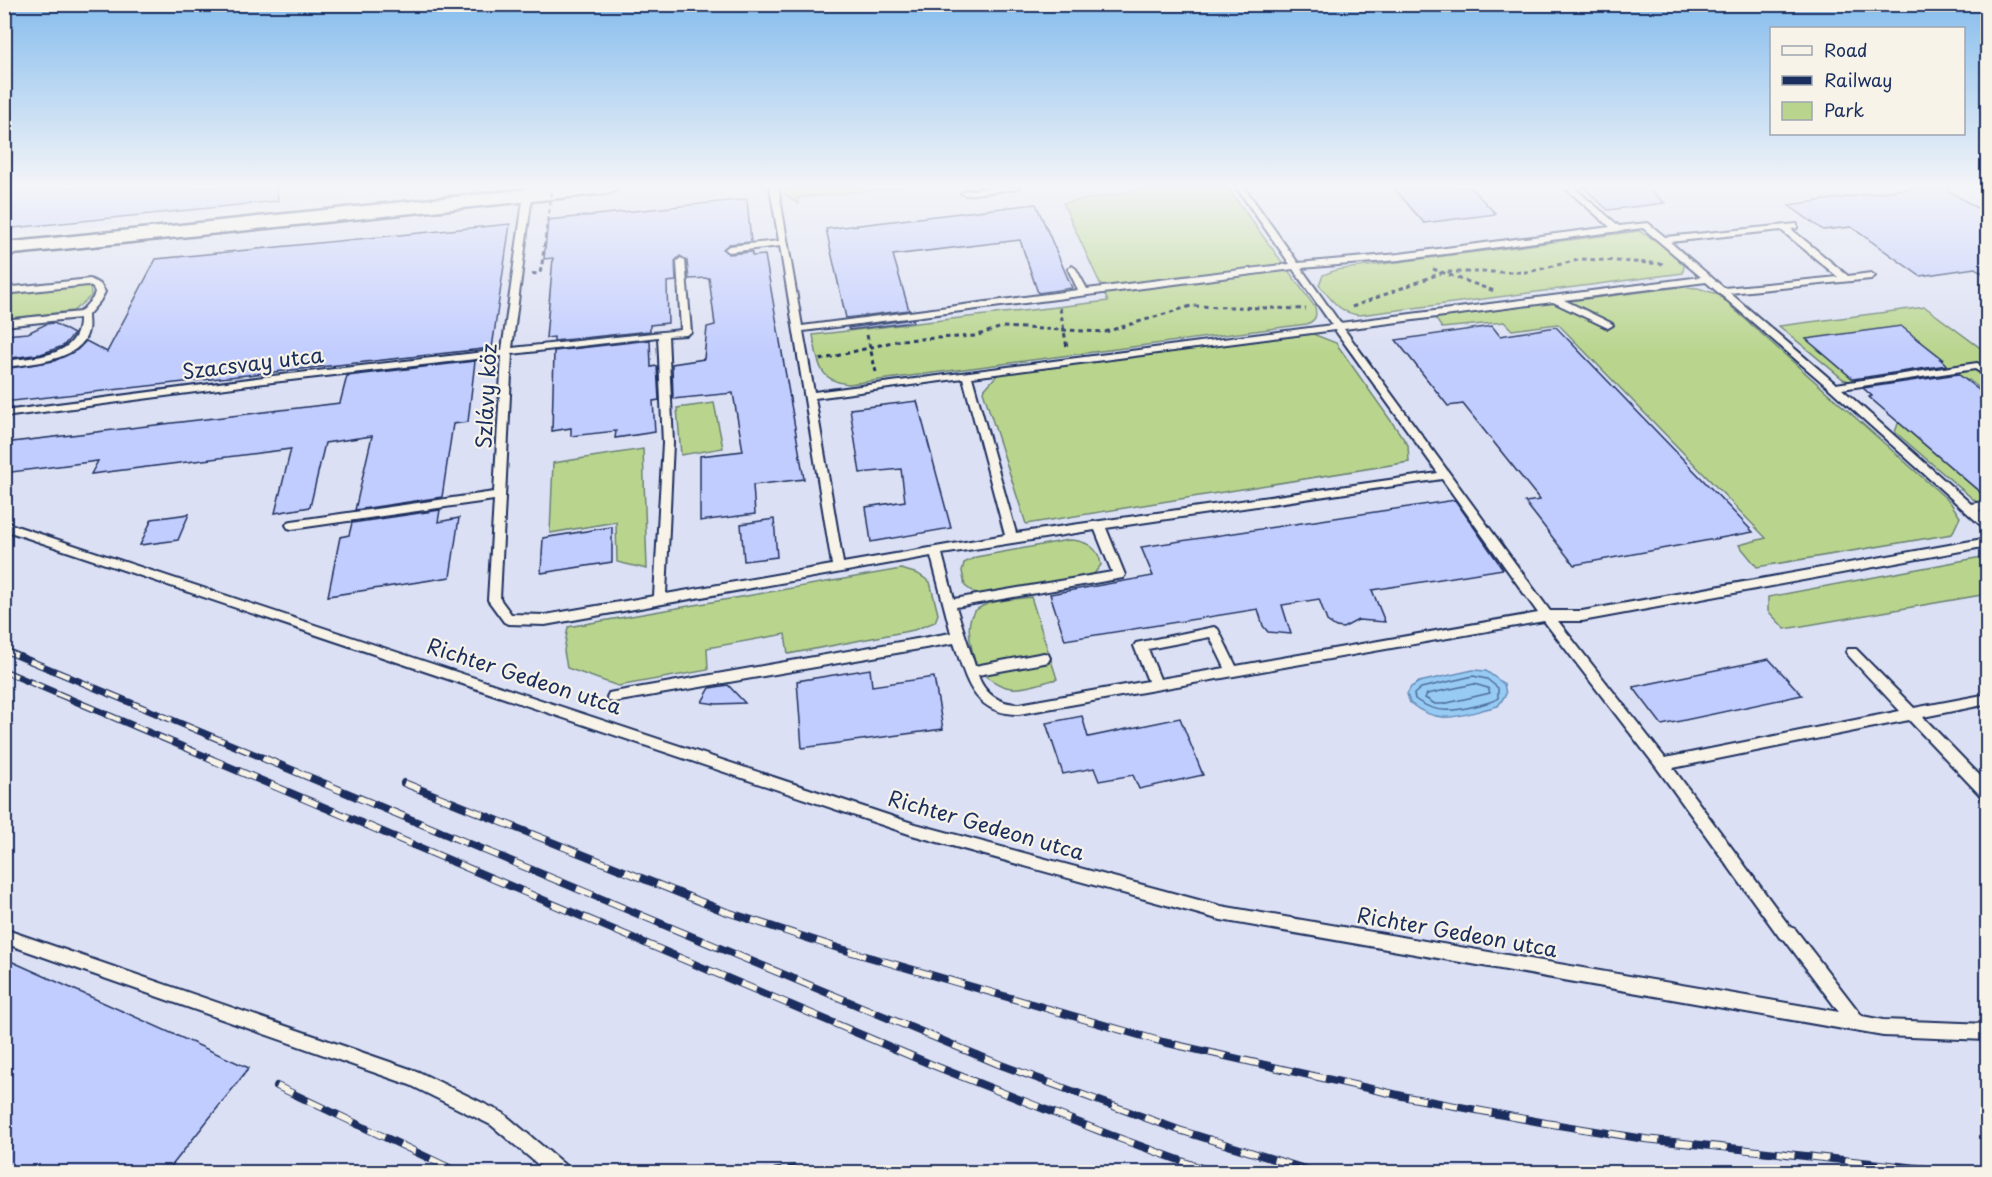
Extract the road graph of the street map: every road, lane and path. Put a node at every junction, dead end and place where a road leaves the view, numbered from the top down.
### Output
1 (68, 242) edge
2 (521, 242) edge
3 (545, 242) edge
4 (1278, 242) edge
5 (1512, 242) edge
6 (1666, 242) edge
7 (1800, 242) edge
8 (784, 243) joint
9 (4, 249) edge
10 (729, 249) dead end
11 (681, 261) dead end
12 (1670, 264) dead end
13 (1296, 267) junction
14 (1433, 268) dead end
15 (1072, 269) dead end
16 (1444, 272) junction
17 (540, 273) dead end
18 (1871, 276) dead end
19 (1845, 278) junction
20 (1708, 279) junction
21 (4, 291) edge
22 (1722, 291) junction
23 (1084, 292) junction
24 (1555, 299) junction
25 (1059, 303) dead end
26 (1525, 303) junction
27 (1352, 307) dead end
28 (1306, 309) dead end
29 (83, 315) junction
30 (4, 324) edge
31 (1608, 325) dead end
32 (1338, 327) junction
33 (798, 329) junction
34 (1063, 330) junction
35 (867, 332) dead end
36 (663, 334) junction
37 (870, 348) junction
38 (507, 352) junction
39 (1070, 360) junction
40 (4, 363) edge
41 (803, 364) junction
42 (1988, 374) edge
43 (967, 376) junction
44 (880, 387) junction
45 (1834, 387) junction
46 (809, 396) junction
47 (4, 414) edge
48 (1446, 475) junction
49 (500, 495) junction
50 (1988, 505) edge
51 (1968, 508) junction
52 (292, 525) dead end
53 (1988, 525) edge
54 (4, 526) edge
55 (1099, 526) junction
56 (1012, 538) junction
57 (1988, 542) edge
58 (936, 552) junction
59 (838, 567) junction
60 (660, 599) junction
61 (950, 604) junction
62 (1547, 615) junction
63 (958, 637) junction
64 (1852, 652) dead end
65 (1044, 658) dead end
66 (969, 672) junction
67 (1233, 672) junction
68 (1156, 686) junction
69 (614, 697) dead end
70 (1988, 699) edge
71 (1911, 714) junction
72 (1662, 764) junction
73 (1988, 794) edge
74 (4, 936) edge
75 (1857, 1023) junction
76 (1988, 1032) edge
77 (560, 1173) edge
78 (760, 1173) edge
79 (890, 1173) edge

1 - 9 street
2 - 38 lane, Szlávy köz
3 - 17 path, bridge
4 - 13 lane
5 - 13 lane
6 - 20 lane
7 - 19 lane
8 - 10 lane
8 - 33 lane
11 - 36 lane, Szacsvay utca
12 - 16 path
13 - 23 lane
13 - 32 lane
14 - 16 path
15 - 23 lane
16 - 26 path
16 - 27 path
18 - 19 lane
19 - 22 lane
20 - 22 lane
20 - 24 lane
21 - 29 lane
22 - 45 lane
23 - 33 lane
24 - 26 lane
24 - 31 lane
25 - 34 path
26 - 32 lane
28 - 34 path
29 - 30 lane
29 - 40 lane
32 - 39 lane
32 - 48 lane
33 - 41 lane
34 - 37 path
34 - 39 path
35 - 37 path
36 - 38 lane, Szacsvay utca
36 - 60 lane
37 - 41 path
37 - 44 path
38 - 47 lane, Szacsvay utca
38 - 49 lane, Szlávy köz
39 - 43 lane
41 - 46 lane
42 - 45 lane
43 - 44 lane
43 - 56 lane
44 - 46 lane
45 - 51 lane
46 - 59 lane
48 - 55 lane
48 - 62 lane
49 - 52 lane
49 - 60 lane, Szlávy köz
50 - 51 lane
51 - 53 lane
54 - 75 lane, Richter Gedeon utca
55 - 56 lane
55 - 61 lane
56 - 58 lane
57 - 62 lane
58 - 59 lane
58 - 61 lane
59 - 60 lane
61 - 63 lane
62 - 67 lane
62 - 72 lane
63 - 66 lane
63 - 69 lane
64 - 71 lane
65 - 66 lane
66 - 68 lane
67 - 68 lane
67 - 68 lane
70 - 71 lane
71 - 72 lane
71 - 73 lane
72 - 75 lane
74 - 77 lane
75 - 76 lane, Richter Gedeon utca
78 - 79 path

